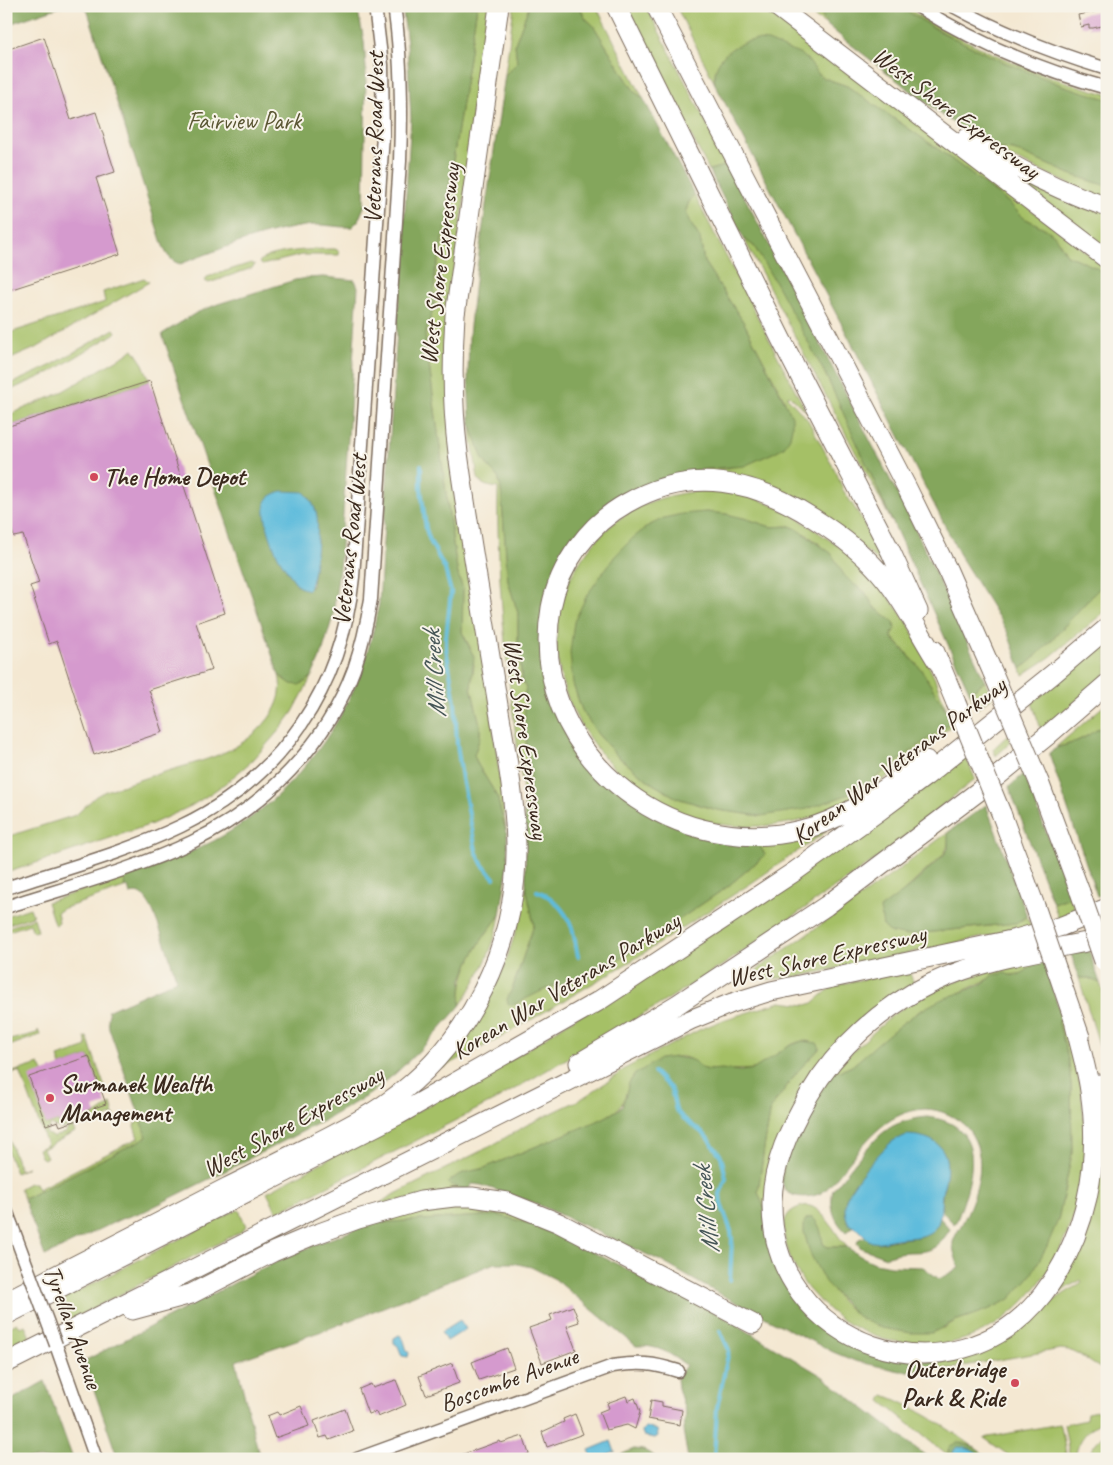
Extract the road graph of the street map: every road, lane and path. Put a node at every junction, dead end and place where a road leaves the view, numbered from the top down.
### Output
1 (375, 6) edge
2 (394, 6) edge
3 (498, 6) edge
4 (616, 6) edge
5 (656, 6) edge
6 (776, 6) edge
7 (917, 6) edge
8 (957, 7) edge
9 (1107, 69) edge
10 (1107, 88) edge
11 (890, 93) junction
12 (1107, 207) edge
13 (1107, 259) edge
14 (1107, 628) edge
15 (937, 661) junction
16 (1053, 674) junction
17 (1107, 684) edge
18 (130, 847) junction
19 (93, 859) junction
20 (135, 865) junction
21 (6, 888) edge
22 (36, 897) junction
23 (6, 908) edge
24 (1107, 908) edge
25 (1107, 938) edge
26 (1105, 965) edge
27 (1075, 1025) junction
28 (506, 1113) junction
29 (1107, 1114) edge
30 (6, 1210) edge
31 (6, 1301) edge
32 (6, 1315) edge
33 (95, 1320) junction
34 (753, 1324) dead end
35 (6, 1363) edge
36 (678, 1371) dead end
37 (96, 1459) edge
38 (357, 1459) edge

1 - 18 street, Veterans Road West
2 - 20 street, Veterans Road West
3 - 31 highway, West Shore Expressway
4 - 15 highway
5 - 26 highway, bridge
6 - 11 highway, West Shore Expressway
7 - 10 street
8 - 9 street
11 - 12 highway
11 - 13 highway, West Shore Expressway
14 - 16 highway, Korean War Veterans Parkway
15 - 16 highway
15 - 27 highway, bridge
16 - 32 highway, Korean War Veterans Parkway
17 - 28 highway
18 - 19 street, Veterans Road West
18 - 20 street
19 - 21 street, Veterans Road West
19 - 22 street
20 - 22 street, Veterans Road West
22 - 23 street, Veterans Road West
24 - 28 highway, West Shore Expressway
25 - 27 highway
27 - 29 highway
28 - 33 highway, West Shore Expressway
30 - 37 street, Tyrellan Avenue, bridge
33 - 34 highway
33 - 35 highway, West Shore Expressway
36 - 38 street, Boscombe Avenue

